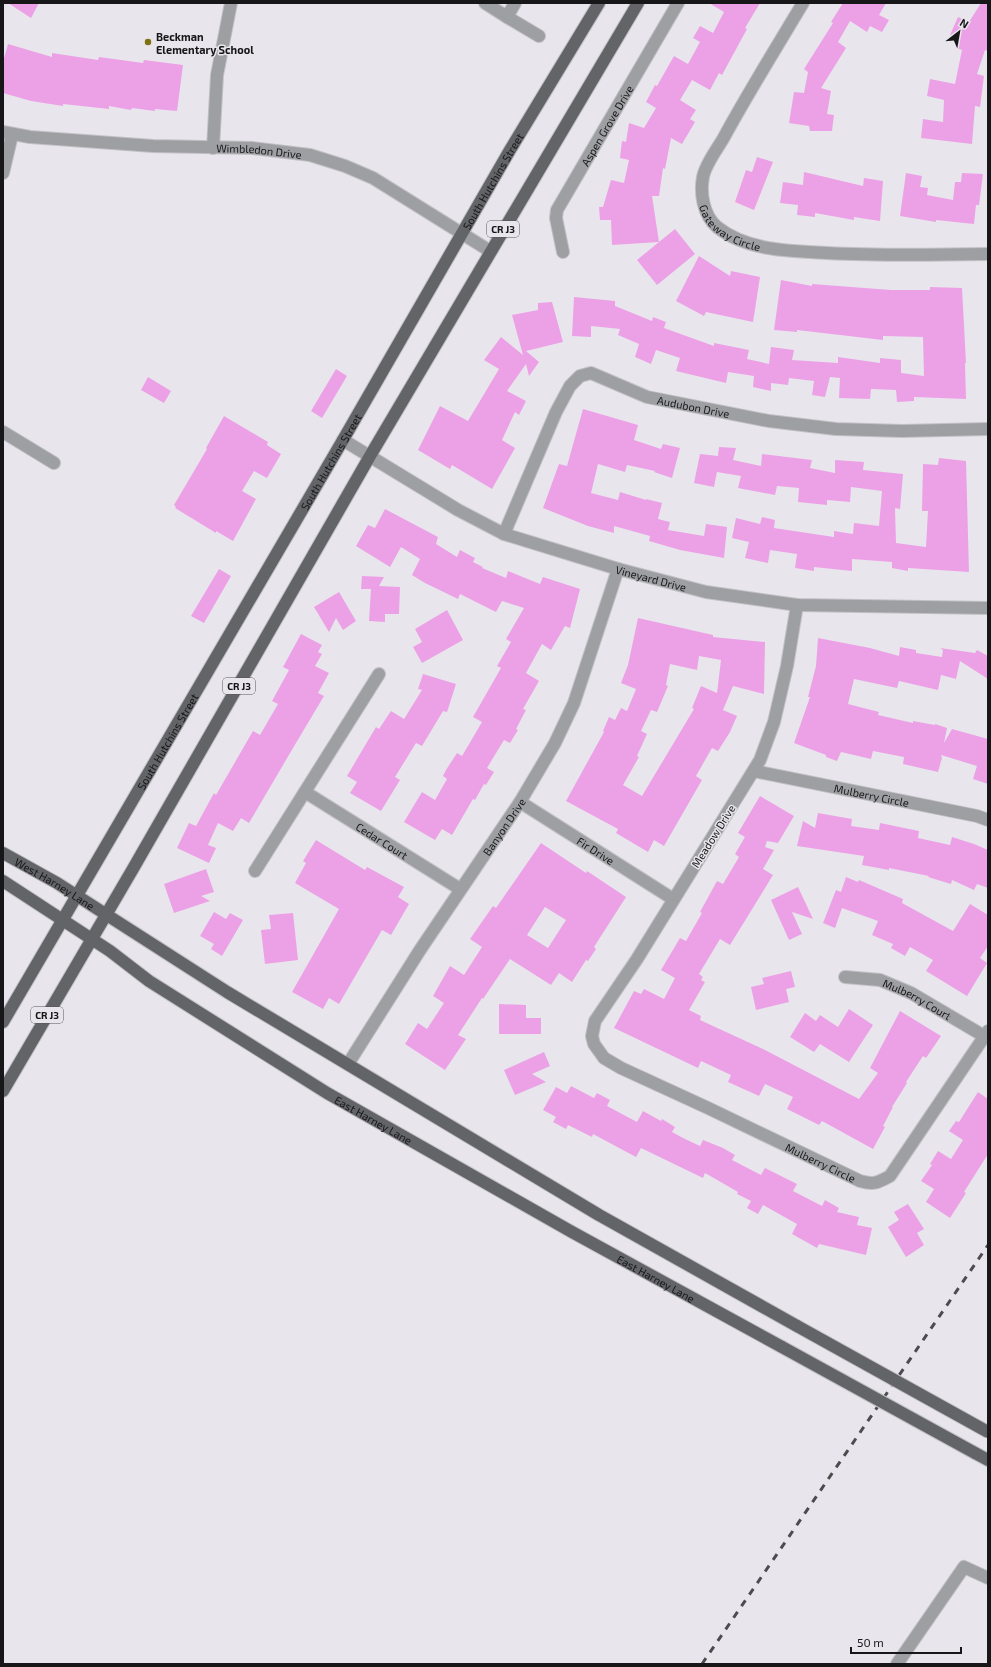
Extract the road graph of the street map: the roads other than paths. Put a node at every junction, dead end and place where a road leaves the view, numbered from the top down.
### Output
1 (232, 3) edge
2 (485, 3) edge
3 (515, 3) edge
4 (599, 3) edge
5 (638, 3) edge
6 (678, 3) edge
7 (802, 3) edge
8 (507, 17) junction
9 (539, 36) dead end
10 (8, 133) edge
11 (213, 148) junction
12 (3, 173) edge
13 (462, 233) junction
14 (490, 251) junction
15 (563, 252) dead end
16 (988, 254) edge
17 (988, 429) edge
18 (3, 432) edge
19 (344, 440) junction
20 (370, 456) junction
21 (54, 463) dead end
22 (504, 534) junction
23 (618, 569) junction
24 (797, 605) junction
25 (988, 608) edge
26 (378, 674) dead end
27 (754, 771) junction
28 (305, 792) junction
29 (520, 802) junction
30 (988, 820) edge
31 (3, 853) edge
32 (255, 871) dead end
33 (3, 881) edge
34 (460, 889) junction
35 (76, 896) junction
36 (672, 899) junction
37 (106, 915) junction
38 (62, 920) junction
39 (91, 940) junction
40 (845, 977) dead end
41 (3, 1022) edge
42 (986, 1034) edge
43 (598, 1049) joint
44 (348, 1064) junction
45 (3, 1090) edge
46 (988, 1432) edge
47 (988, 1460) edge
48 (988, 1578) edge
49 (897, 1664) edge

1 - 11 street
2 - 8 street
3 - 8 street
4 - 13 main road, South Hutchins Street / CR J3
5 - 14 main road, CR J3
6 - 15 street, Aspen Grove Drive
7 - 16 street, Gateway Circle
8 - 9 street
10 - 11 street, Wimbledon Drive
10 - 12 street
11 - 13 street, Wimbledon Drive
13 - 14 street, Wimbledon Drive
13 - 19 main road, South Hutchins Street / CR J3
14 - 20 main road, CR J3
17 - 22 street, Audubon Drive
18 - 21 street
19 - 20 street, Vineyard Drive
19 - 35 main road, South Hutchins Street / CR J3
20 - 22 street, Vineyard Drive
20 - 37 main road, CR J3
22 - 23 street, Vineyard Drive
23 - 24 street, Vineyard Drive
23 - 29 street, Banyon Drive
24 - 25 street, Vineyard Drive
24 - 27 street, Meadow Drive
26 - 28 street
27 - 30 street, Mulberry Circle
27 - 36 street, Meadow Drive
28 - 32 street
28 - 34 street, Cedar Court
29 - 34 street, Banyon Drive
29 - 36 street, Fir Drive
31 - 35 main road, West Harney Lane
33 - 38 main road
34 - 44 street, Banyon Drive
35 - 37 main road, West Harney Lane
35 - 38 main road, South Hutchins Street / CR J3
36 - 43 street, Meadow Drive
37 - 39 main road, CR J3
37 - 44 main road, West Harney Lane
38 - 39 main road
38 - 41 main road, CR J3
39 - 45 main road, CR J3
39 - 47 main road, East Harney Lane, bridge
40 - 42 street, Mulberry Court
42 - 43 street, Mulberry Circle
44 - 46 main road, bridge
48 - 49 street

